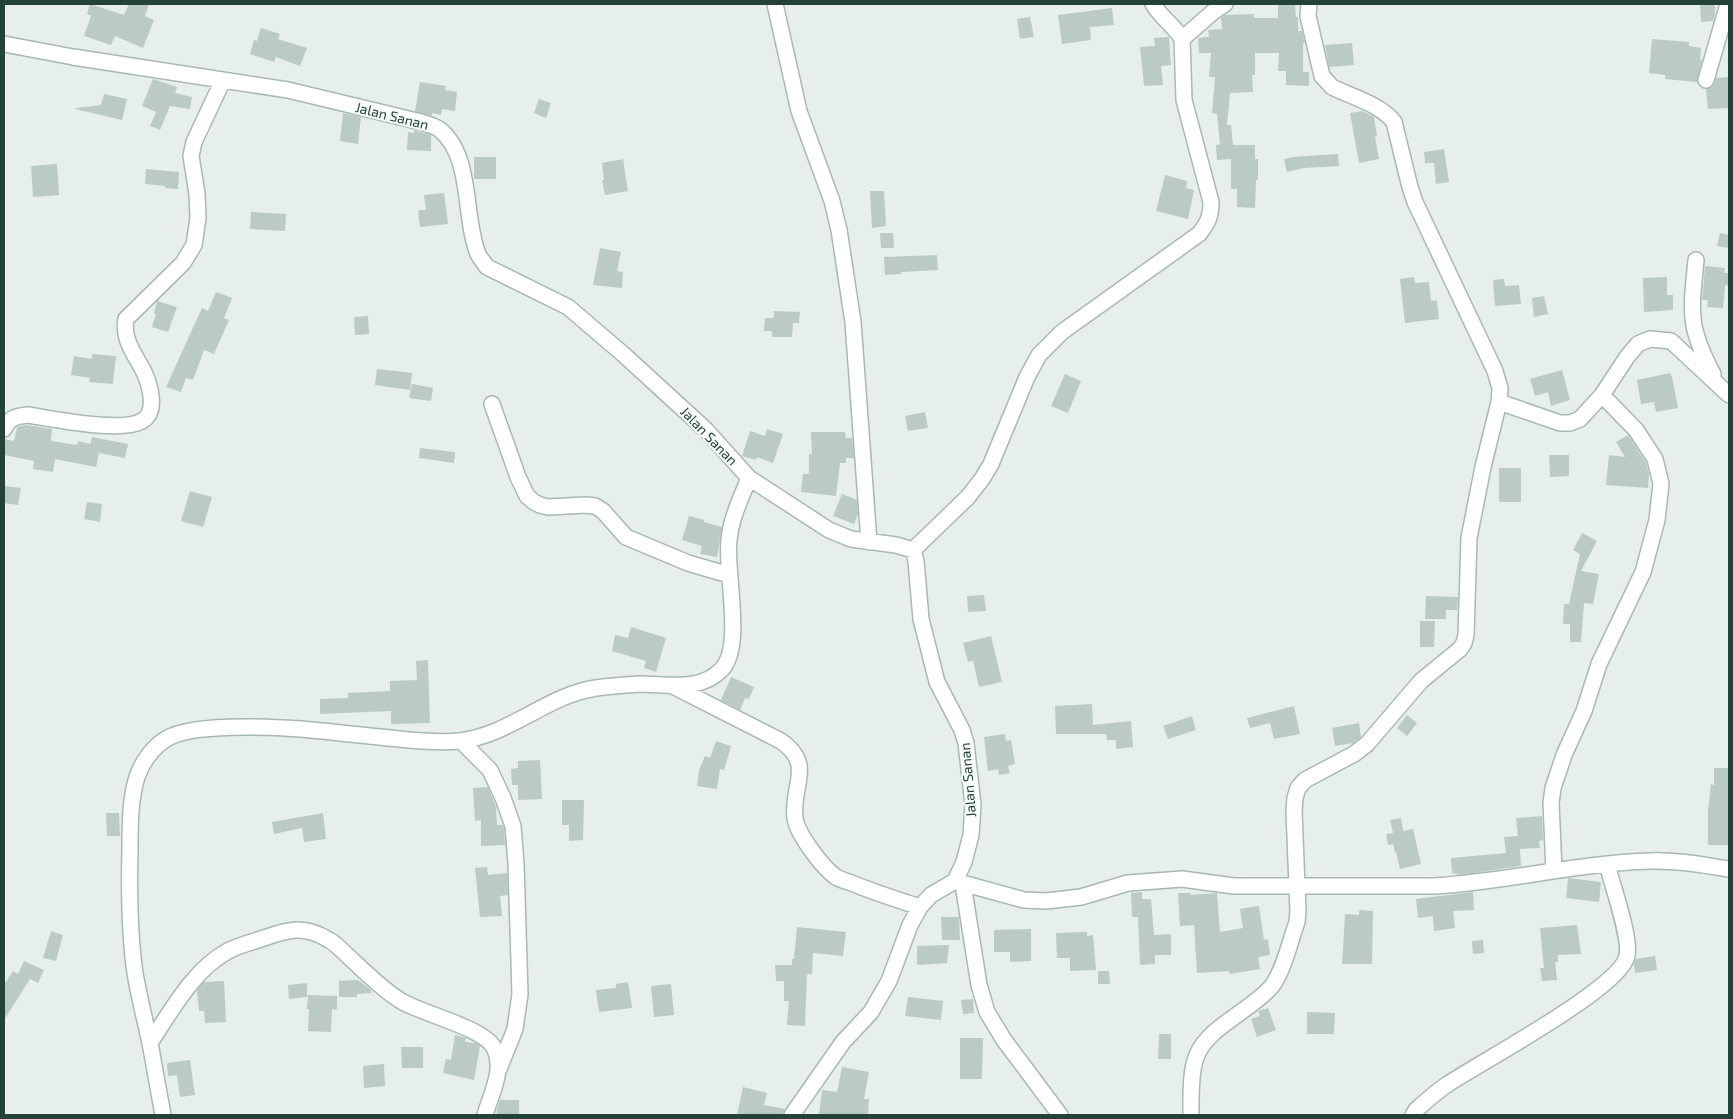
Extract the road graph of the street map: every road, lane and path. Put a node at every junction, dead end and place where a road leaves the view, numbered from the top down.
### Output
1 (775, 4) edge
2 (1153, 4) edge
3 (1225, 4) edge
4 (1309, 4) edge
5 (1728, 4) edge
6 (1182, 39) junction
7 (4, 44) edge
8 (223, 80) junction
9 (1706, 80) dead end
10 (1696, 260) dead end
11 (1724, 390) edge
12 (1602, 395) junction
13 (1500, 402) junction
14 (492, 404) dead end
15 (4, 429) edge
16 (749, 478) junction
17 (869, 542) junction
18 (913, 550) junction
19 (729, 575) junction
20 (673, 686) junction
21 (461, 741) junction
22 (1607, 864) junction
23 (1729, 869) edge
24 (1554, 871) junction
25 (959, 882) junction
26 (1296, 886) junction
27 (920, 907) junction
28 (150, 1043) junction
29 (499, 1070) junction
30 (163, 1115) edge
31 (485, 1115) edge
32 (792, 1115) edge
33 (1060, 1115) edge
34 (1191, 1115) edge
35 (1412, 1115) edge

1 - 17 street
2 - 6 street
3 - 6 street
4 - 13 street
5 - 9 street
6 - 18 street
7 - 8 street, Jalan Sanan
8 - 15 street
8 - 16 street, Jalan Sanan
10 - 11 street
11 - 12 street
12 - 13 street
12 - 24 street
13 - 26 street
14 - 19 street
16 - 17 street, Jalan Sanan
16 - 19 street
17 - 18 street, Jalan Sanan
18 - 25 street, Jalan Sanan
19 - 20 street
20 - 21 street
20 - 27 street
21 - 28 street
21 - 29 street
22 - 23 street
22 - 24 street
22 - 35 street
24 - 26 street
25 - 26 street
25 - 27 street
25 - 33 street
26 - 34 street
27 - 32 street
28 - 29 street
28 - 30 street
29 - 31 street

